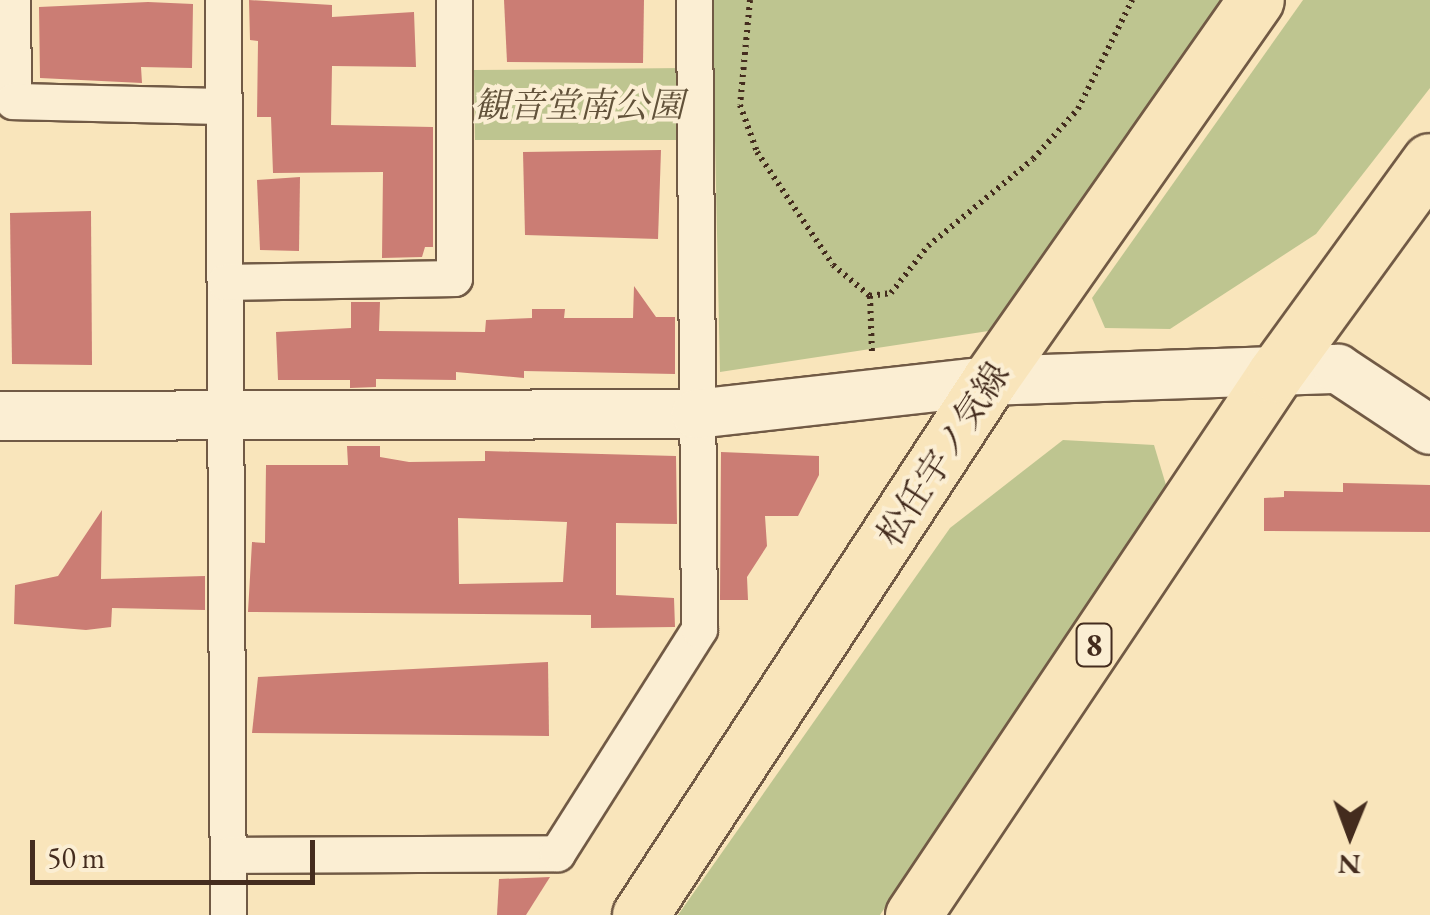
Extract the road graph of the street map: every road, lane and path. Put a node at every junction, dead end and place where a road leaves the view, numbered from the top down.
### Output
1 (12, 0) edge
2 (223, 0) edge
3 (454, 0) edge
4 (694, 0) edge
5 (750, 0) edge
6 (1132, 0) edge
7 (1256, 0) edge
8 (223, 106) junction
9 (1430, 161) edge
10 (226, 282) junction
11 (870, 296) junction
12 (1276, 374) junction
13 (989, 382) junction
14 (874, 395) junction
15 (696, 414) junction
16 (220, 415) junction
17 (0, 416) edge
18 (1430, 430) edge
19 (228, 855) junction
20 (228, 915) edge
21 (640, 915) edge
22 (913, 915) edge

1 - 8 street
2 - 8 street
3 - 10 street
4 - 15 street
5 - 11 path
6 - 11 path
7 - 13 main road, 松任宇ノ気線
8 - 10 street
9 - 12 main road, 8
10 - 16 street
11 - 14 path
12 - 13 street
12 - 18 street
12 - 22 main road, 8
13 - 14 street
13 - 21 main road, 松任宇ノ気線
14 - 15 street
15 - 16 street
15 - 19 street
16 - 17 street
16 - 19 street
19 - 20 street

